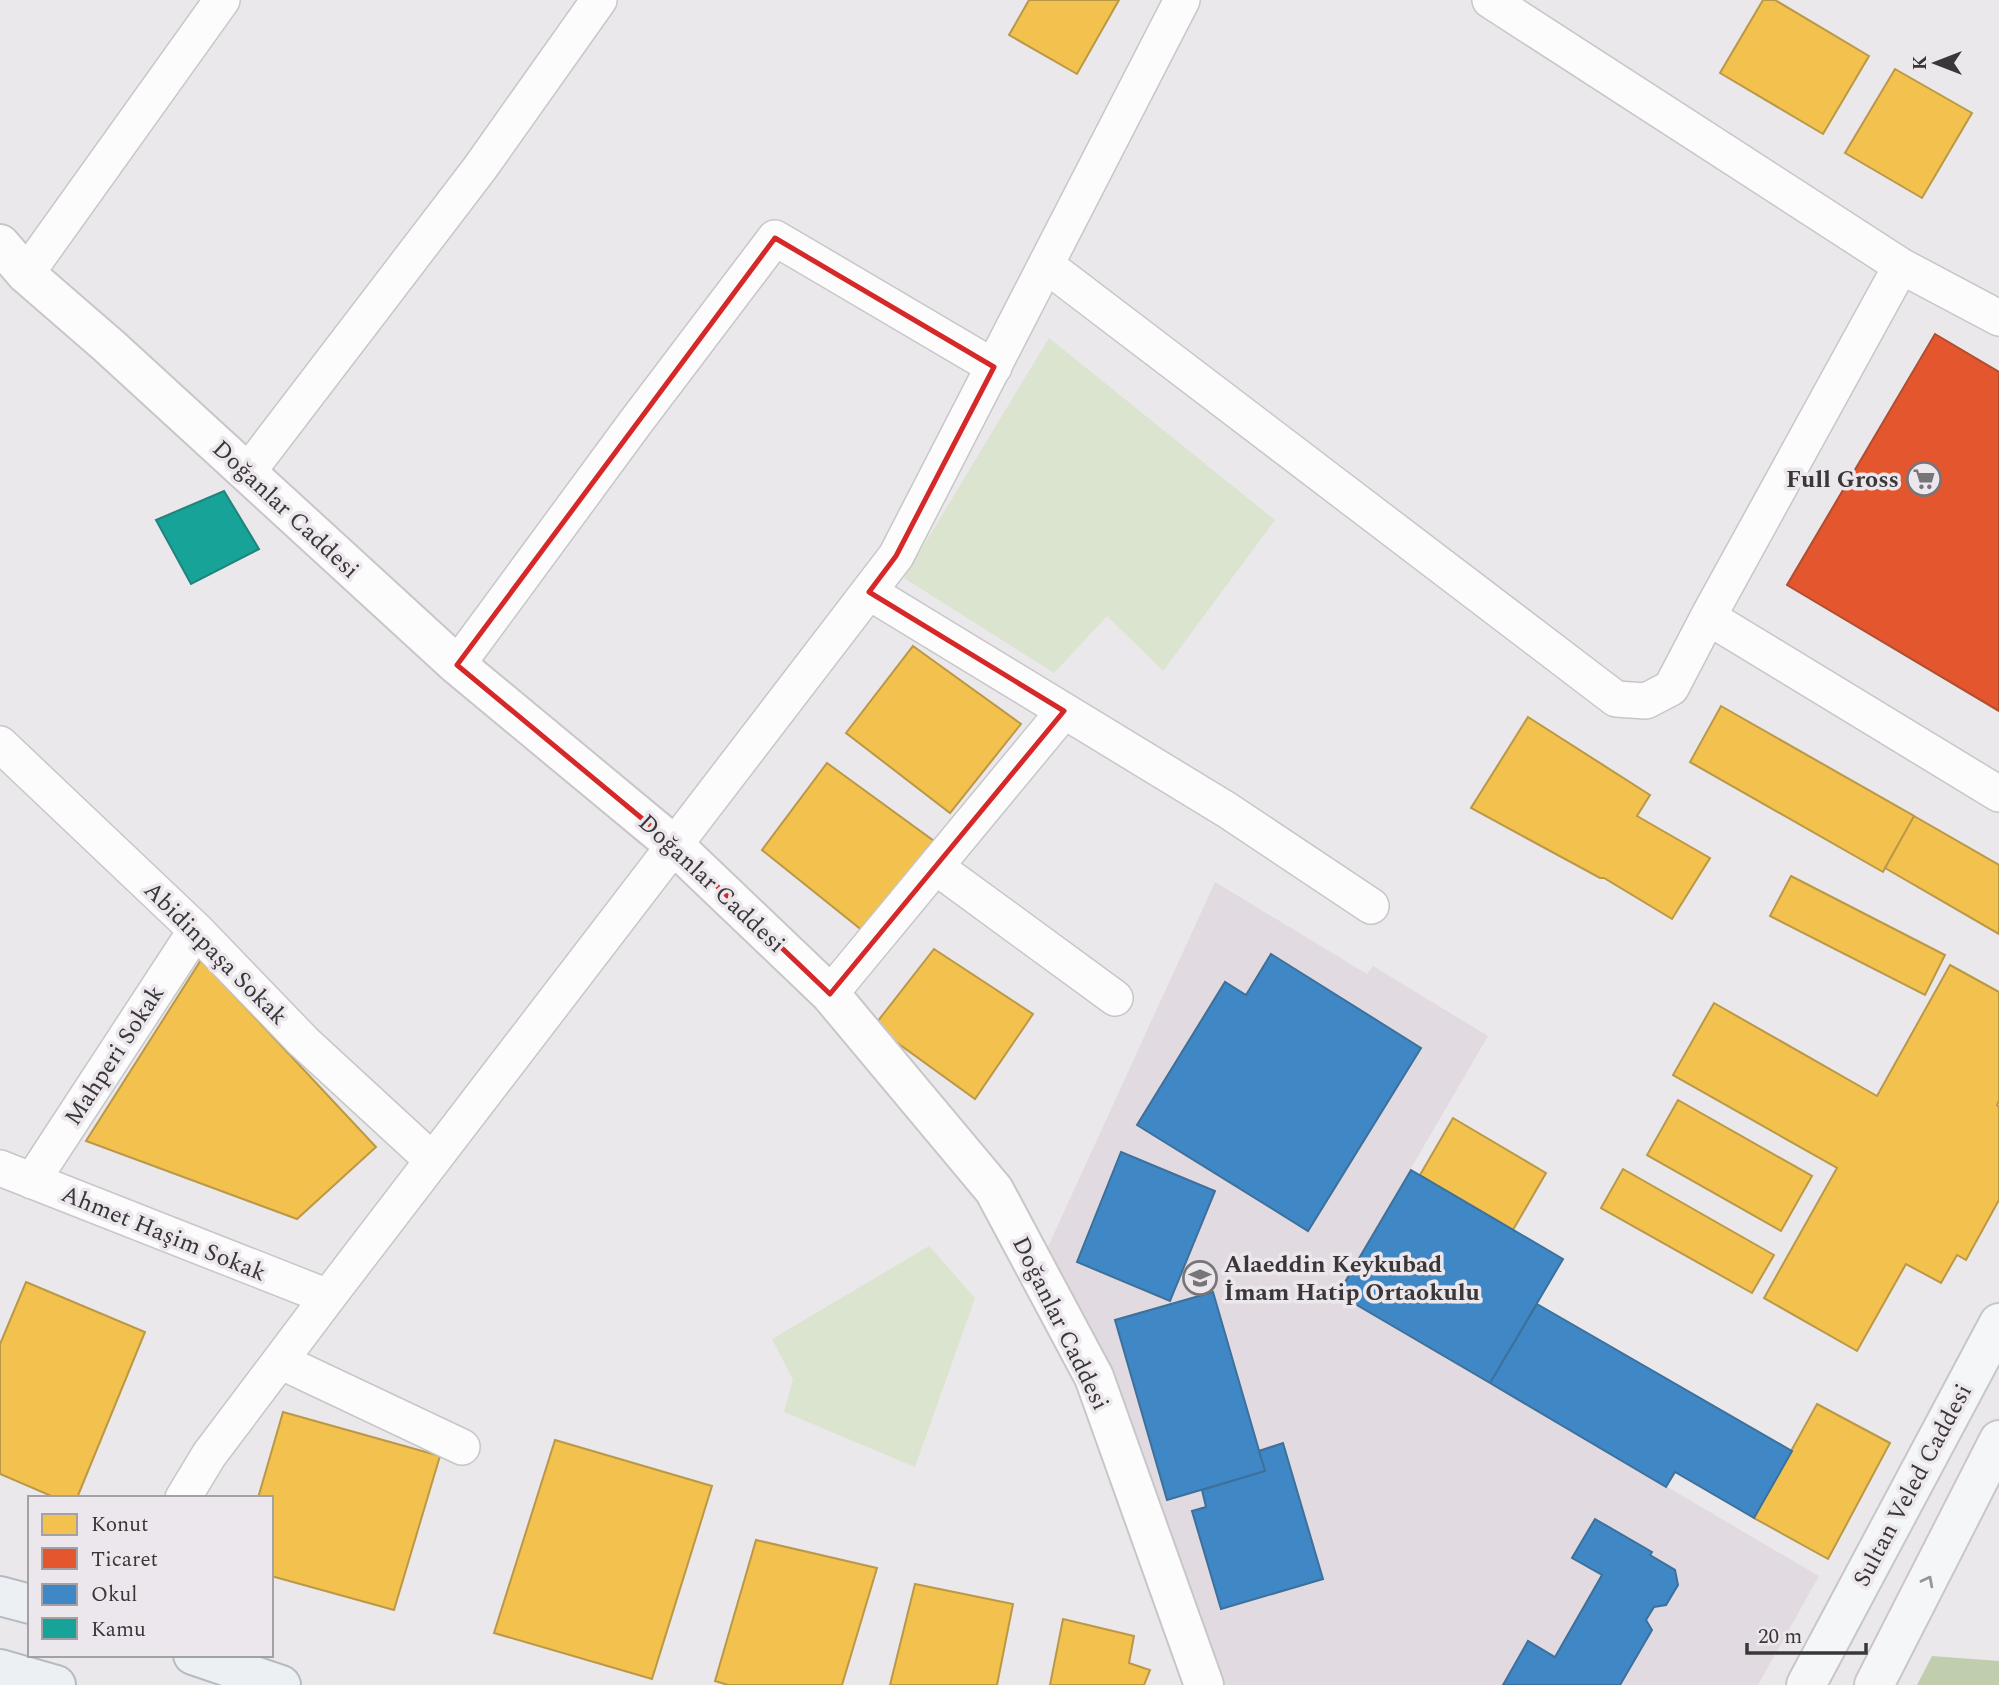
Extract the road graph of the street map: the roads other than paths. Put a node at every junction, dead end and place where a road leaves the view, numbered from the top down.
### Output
1 (222, 0) edge
2 (599, 0) edge
3 (1182, 0) edge
4 (1490, 0) edge
5 (0, 244) edge
6 (1046, 265) junction
7 (1901, 266) junction
8 (26, 274) junction
9 (1999, 318) edge
10 (994, 367) junction
11 (247, 473) junction
12 (869, 592) junction
13 (1708, 617) junction
14 (457, 665) junction
15 (1064, 711) junction
16 (0, 744) edge
17 (1999, 794) edge
18 (674, 845) junction
19 (936, 867) junction
20 (1371, 906) dead end
21 (196, 930) junction
22 (831, 994) junction
23 (1115, 998) dead end
24 (432, 1160) junction
25 (0, 1168) edge
26 (32, 1181) junction
27 (328, 1297) junction
28 (1999, 1323) edge
29 (280, 1361) junction
30 (1999, 1440) edge
31 (462, 1447) dead end
32 (184, 1496) edge
33 (0, 1596) edge
34 (28, 1603) edge
35 (199, 1657) edge
36 (0, 1669) edge
37 (56, 1685) edge
38 (282, 1685) edge
39 (1204, 1685) edge
40 (1806, 1685) edge
41 (1874, 1685) edge

1 - 8 street
2 - 11 street
3 - 6 street
4 - 7 street
5 - 8 street, Doğanlar Caddesi
6 - 10 street
6 - 13 street
7 - 9 street
7 - 13 street
8 - 11 street, Doğanlar Caddesi
10 - 12 street
10 - 14 street
11 - 14 street, Doğanlar Caddesi
12 - 15 street
12 - 18 street
13 - 17 street
14 - 18 street, Doğanlar Caddesi
15 - 19 street
15 - 20 street
16 - 21 street, Abidinpaşa Sokak
18 - 22 street, Doğanlar Caddesi
18 - 24 street
19 - 22 street
19 - 23 street
21 - 24 street, Abidinpaşa Sokak
21 - 26 street, Mahperi Sokak
22 - 39 street, Doğanlar Caddesi
24 - 27 street
25 - 26 street, Ahmet Haşim Sokak
26 - 27 street, Ahmet Haşim Sokak
27 - 29 street
28 - 40 main road, Sultan Veled Caddesi
29 - 31 street
29 - 32 street
41 -> 30 main road
33 - 34 main road
35 - 38 main road
36 - 37 main road

